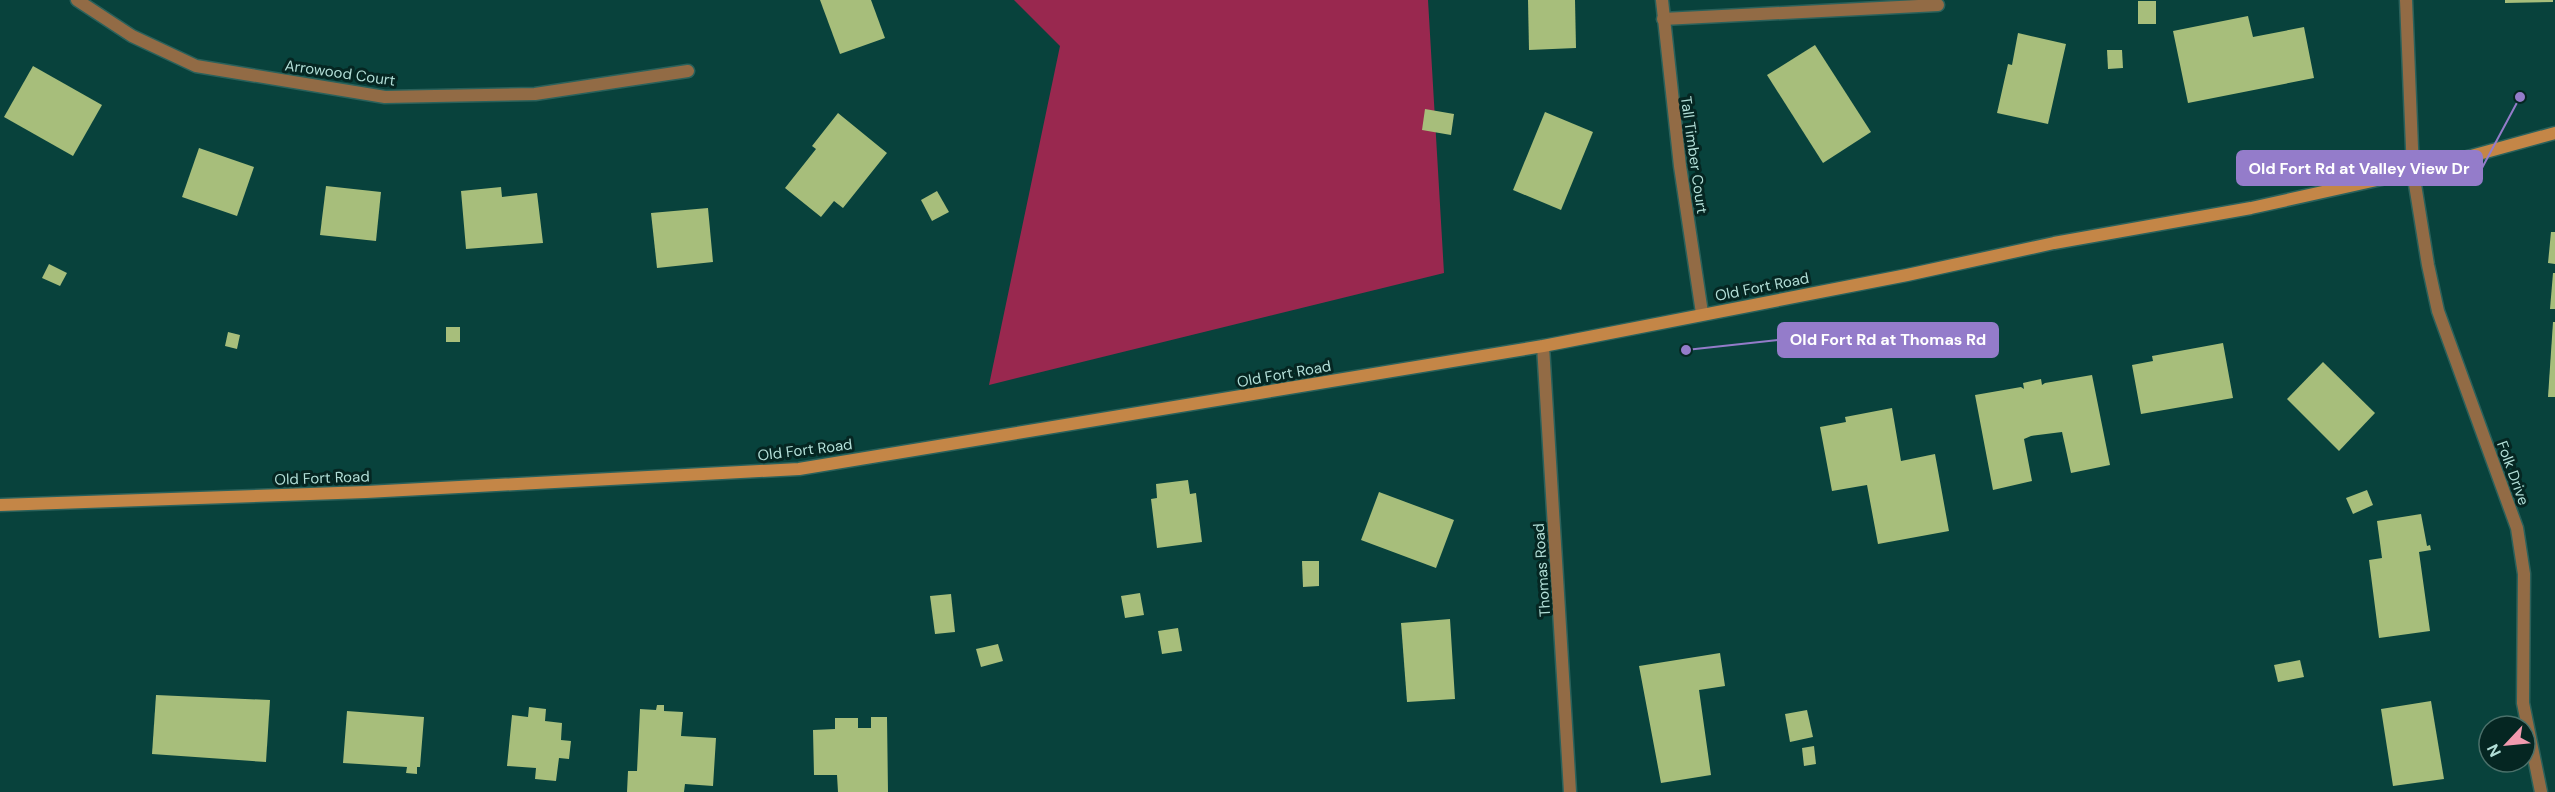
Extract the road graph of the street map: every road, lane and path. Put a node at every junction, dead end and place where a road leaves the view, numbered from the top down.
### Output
1 (78, 0) edge
2 (1662, 0) edge
3 (2406, 0) edge
4 (1938, 5) dead end
5 (1663, 20) junction
6 (688, 71) dead end
7 (2555, 133) edge
8 (2413, 172) junction
9 (1702, 313) junction
10 (1543, 346) junction
11 (0, 505) edge
12 (1570, 792) edge
13 (2541, 792) edge

1 - 6 street, Arrowood Court
2 - 5 street, Tall Timber Court
3 - 8 street, Folk Drive
4 - 5 street
5 - 9 street, Tall Timber Court
7 - 8 main road, Old Fort Road
8 - 9 main road, Old Fort Road
8 - 13 street, Folk Drive
9 - 10 main road, Old Fort Road
10 - 11 main road, Old Fort Road
10 - 12 street, Thomas Road

